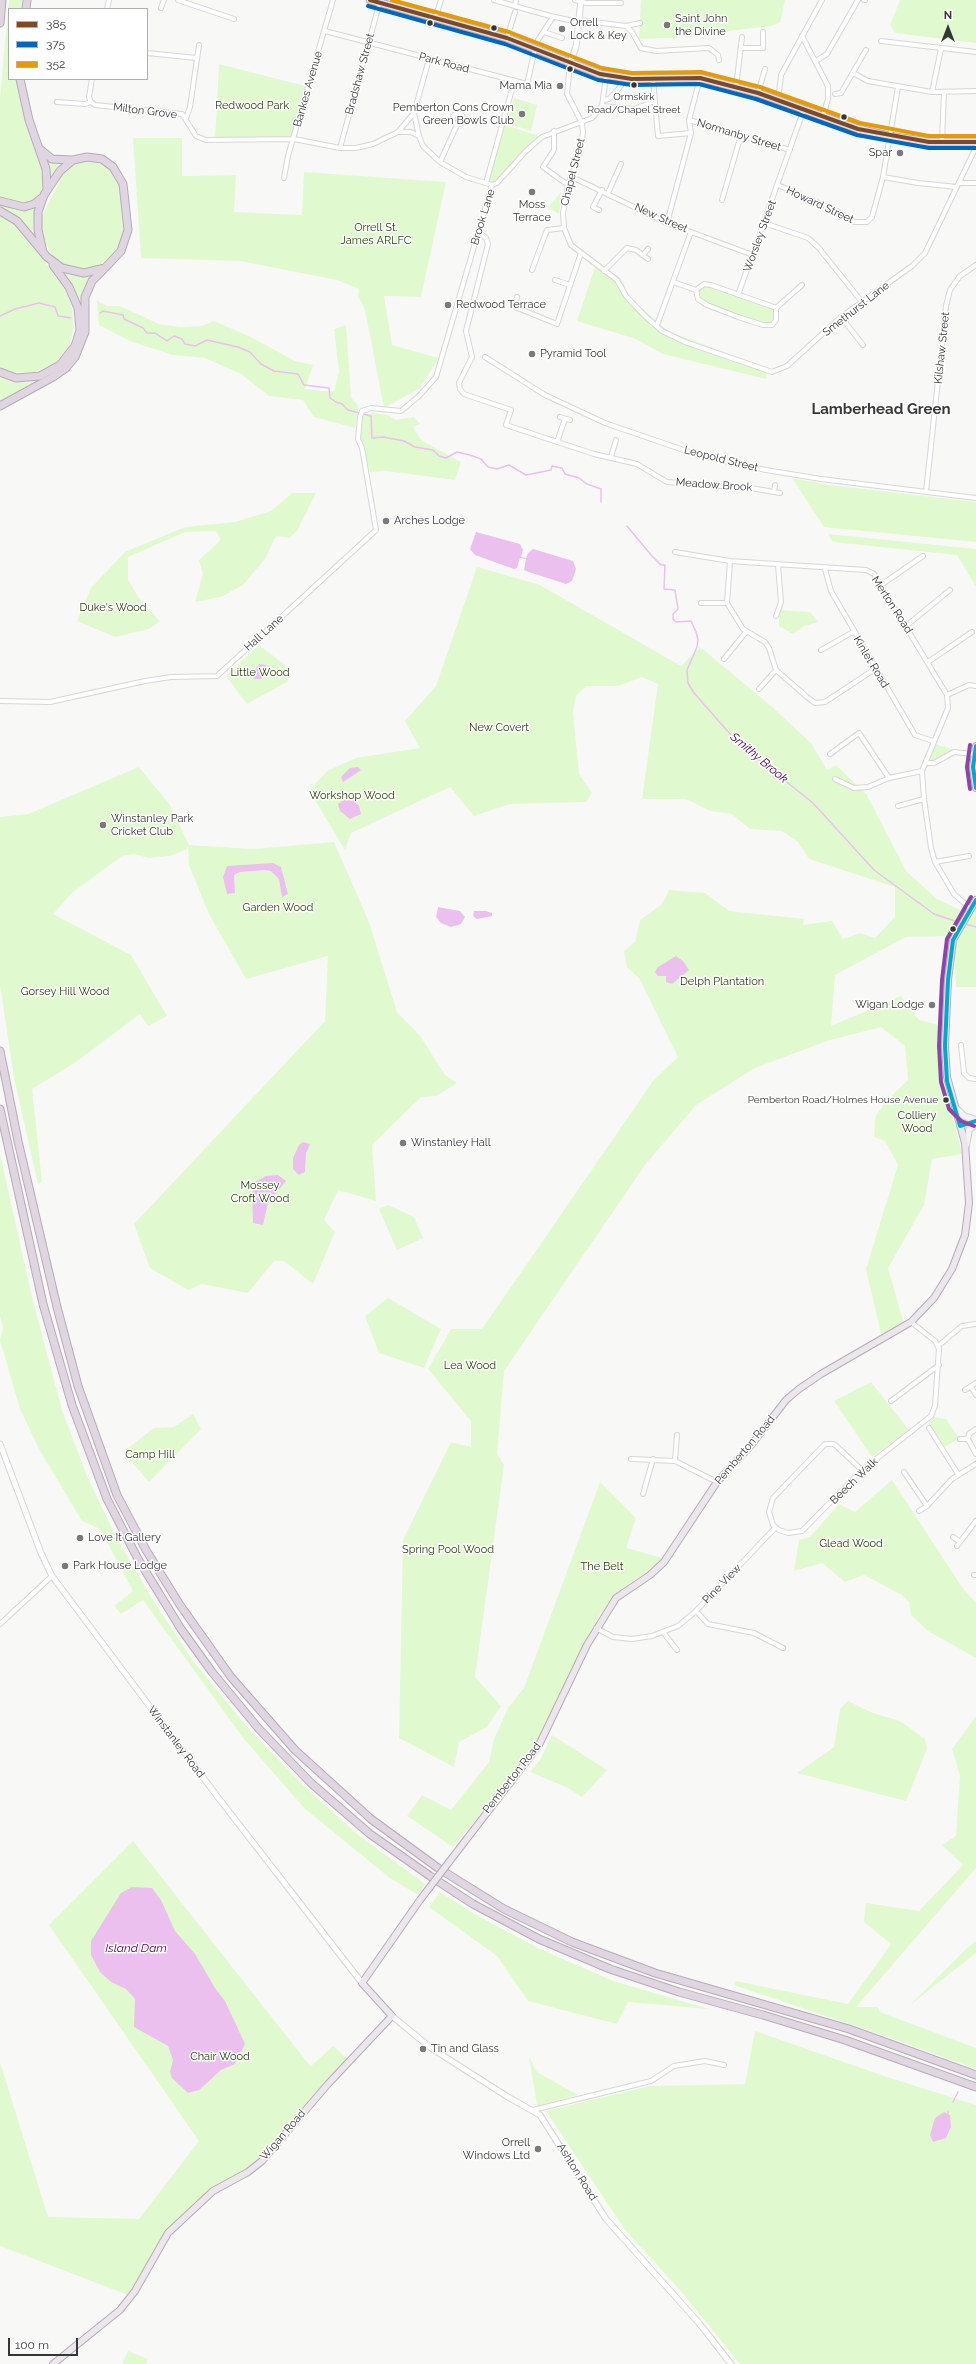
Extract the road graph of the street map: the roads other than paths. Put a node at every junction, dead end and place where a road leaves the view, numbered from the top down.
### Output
1 (2, 0) edge
2 (164, 0) edge
3 (178, 0) edge
4 (198, 0) edge
5 (333, 0) edge
6 (370, 0) edge
7 (440, 0) edge
8 (494, 0) edge
9 (516, 0) edge
10 (575, 0) edge
11 (822, 0) edge
12 (858, 0) edge
13 (581, 1) edge
14 (380, 2) edge
15 (621, 3) dead end
16 (196, 6) junction
17 (515, 6) junction
18 (161, 8) dead end
19 (515, 12) dead end
20 (553, 17) junction
21 (234, 19) dead end
22 (435, 19) junction
23 (579, 21) junction
24 (0, 23) edge
25 (640, 23) dead end
26 (626, 26) junction
27 (325, 31) junction
28 (544, 32) junction
29 (763, 32) dead end
30 (802, 36) junction
31 (742, 37) dead end
32 (507, 38) junction
33 (562, 38) dead end
34 (538, 40) dead end
35 (881, 41) dead end
36 (368, 44) junction
37 (198, 45) dead end
38 (741, 48) junction
39 (535, 49) junction
40 (941, 49) junction
41 (866, 50) dead end
42 (976, 52) edge
43 (148, 53) edge
44 (197, 58) junction
45 (429, 60) junction
46 (719, 60) dead end
47 (816, 61) junction
48 (570, 63) junction
49 (765, 69) dead end
50 (853, 73) junction
51 (606, 76) junction
52 (700, 78) junction
53 (653, 79) junction
54 (20, 80) edge
55 (92, 80) edge
56 (514, 82) junction
57 (621, 86) dead end
58 (736, 87) junction
59 (898, 87) junction
60 (976, 91) edge
61 (932, 92) junction
62 (944, 92) junction
63 (779, 93) dead end
64 (758, 94) junction
65 (834, 94) dead end
66 (603, 100) junction
67 (655, 100) junction
68 (57, 102) dead end
69 (91, 102) junction
70 (602, 106) junction
71 (804, 109) junction
72 (414, 113) junction
73 (823, 116) junction
74 (186, 118) junction
75 (689, 120) junction
76 (582, 123) junction
77 (457, 125) dead end
78 (554, 131) junction
79 (398, 132) junction
80 (691, 133) junction
81 (741, 135) junction
82 (419, 136) junction
83 (889, 136) junction
84 (294, 139) junction
85 (942, 142) junction
86 (976, 142) edge
87 (976, 147) edge
88 (340, 148) junction
89 (41, 150) junction
90 (790, 150) junction
91 (73, 160) junction
92 (440, 162) junction
93 (621, 164) dead end
94 (572, 177) junction
95 (883, 177) junction
96 (284, 178) dead end
97 (486, 183) junction
98 (976, 183) edge
99 (492, 185) junction
100 (778, 185) junction
101 (959, 185) junction
102 (568, 186) junction
103 (602, 190) junction
104 (46, 192) junction
105 (608, 193) junction
106 (722, 200) dead end
107 (0, 201) edge
108 (599, 210) dead end
109 (0, 211) edge
110 (667, 223) junction
111 (764, 224) junction
112 (564, 228) junction
113 (478, 232) junction
114 (692, 232) junction
115 (648, 249) dead end
116 (581, 253) junction
117 (45, 255) junction
118 (643, 255) junction
119 (753, 255) junction
120 (648, 259) dead end
121 (976, 264) edge
122 (104, 268) junction
123 (532, 270) dead end
124 (604, 271) junction
125 (554, 280) dead end
126 (674, 282) junction
127 (570, 285) junction
128 (802, 285) dead end
129 (696, 290) junction
130 (738, 295) junction
131 (517, 297) dead end
132 (862, 302) junction
133 (776, 308) junction
134 (841, 317) junction
135 (657, 325) junction
136 (863, 345) dead end
137 (485, 357) dead end
138 (0, 372) edge
139 (0, 406) edge
140 (570, 420) dead end
141 (616, 440) dead end
142 (557, 442) junction
143 (611, 457) junction
144 (775, 485) dead end
145 (774, 492) junction
146 (926, 492) junction
147 (780, 493) dead end
148 (370, 496) joint
149 (976, 498) edge
150 (675, 552) dead end
151 (923, 556) dead end
152 (730, 561) junction
153 (778, 564) junction
154 (826, 568) junction
155 (882, 585) junction
156 (950, 590) dead end
157 (701, 603) dead end
158 (728, 603) junction
159 (776, 616) dead end
160 (906, 626) junction
161 (746, 632) junction
162 (853, 632) junction
163 (972, 632) dead end
164 (821, 650) dead end
165 (724, 659) dead end
166 (928, 662) junction
167 (875, 669) junction
168 (776, 670) junction
169 (976, 686) edge
170 (760, 689) dead end
171 (947, 695) junction
172 (0, 701) edge
173 (933, 741) junction
174 (976, 746) edge
175 (830, 754) dead end
176 (974, 754) junction
177 (928, 763) dead end
178 (922, 771) junction
179 (889, 778) junction
180 (835, 779) dead end
181 (976, 788) edge
182 (924, 799) junction
183 (898, 806) dead end
184 (969, 856) dead end
185 (935, 862) junction
186 (976, 900) edge
187 (971, 909) junction
188 (961, 1045) dead end
189 (0, 1051) edge
190 (976, 1079) edge
191 (954, 1107) junction
192 (0, 1109) edge
193 (976, 1122) edge
194 (960, 1126) junction
195 (966, 1151) junction
196 (911, 1322) junction
197 (976, 1324) edge
198 (938, 1346) junction
199 (939, 1365) junction
200 (976, 1383) edge
201 (971, 1387) junction
202 (965, 1390) dead end
203 (976, 1395) edge
204 (891, 1401) dead end
205 (929, 1428) dead end
206 (976, 1429) edge
207 (677, 1435) dead end
208 (968, 1438) junction
209 (960, 1439) dead end
210 (0, 1444) edge
211 (976, 1454) edge
212 (631, 1459) dead end
213 (653, 1459) junction
214 (675, 1461) junction
215 (976, 1464) edge
216 (862, 1470) junction
217 (904, 1472) dead end
218 (958, 1474) junction
219 (717, 1482) junction
220 (643, 1494) dead end
221 (927, 1506) junction
222 (919, 1511) dead end
223 (976, 1521) edge
224 (775, 1528) junction
225 (953, 1537) dead end
226 (960, 1542) junction
227 (956, 1546) dead end
228 (52, 1576) junction
229 (696, 1611) junction
230 (0, 1624) edge
231 (596, 1628) junction
232 (663, 1632) junction
233 (783, 1648) dead end
234 (678, 1650) dead end
235 (362, 1982) junction
236 (392, 2016) junction
237 (724, 2065) dead end
238 (976, 2075) edge
239 (976, 2087) edge
240 (533, 2110) junction
241 (53, 2364) edge
242 (731, 2364) edge

1 - 24 highway
2 - 18 street
3 - 16 street
4 - 16 street
5 - 27 street, Bankes Avenue
6 - 14 highway
7 - 22 street
8 - 17 street
9 - 17 street
10 - 13 street
11 - 30 street
12 - 47 street
13 - 15 street
13 - 23 street
14 - 22 highway
14 - 36 street, Bradshaw Street
16 - 21 street
17 - 20 street
19 - 32 street
20 - 23 street
20 - 28 street
22 - 32 highway
23 - 26 street
23 - 48 street
25 - 26 street
26 - 46 street
27 - 36 street, Park Road
27 - 84 street, Bankes Avenue
28 - 33 street
28 - 34 street
29 - 38 street
30 - 47 street
30 - 63 street
31 - 38 street
32 - 39 highway
35 - 40 street
36 - 45 street, Park Road
36 - 88 street, Bradshaw Street
37 - 44 street
38 - 58 street
39 - 48 highway
39 - 56 street
40 - 42 street
40 - 61 street
41 - 50 street
43 - 44 street
44 - 74 street
45 - 56 street, Park Road
45 - 72 street
47 - 73 street
48 - 51 highway
48 - 76 street
49 - 64 street
50 - 59 street
50 - 65 street
51 - 53 highway
51 - 66 street
52 - 53 highway
52 - 58 highway
52 - 75 street
53 - 67 street
54 - 89 highway
55 - 69 street
56 - 97 street
57 - 66 street
58 - 64 highway
59 - 61 street
59 - 83 street, Howard Street
60 - 62 street
61 - 62 street
62 - 85 street
64 - 71 highway
66 - 70 street
67 - 70 street
67 - 80 street
68 - 69 street, Milton Grove
69 - 74 street, Milton Grove
70 - 76 street
71 - 73 highway
71 - 90 street, Worsley Street
72 - 79 street
72 - 82 street
73 - 83 highway
74 - 84 street, Milton Grove
75 - 80 street
75 - 81 street, Normanby Street
76 - 78 street, Brook Lane
76 - 94 street, Chapel Street
77 - 92 street
78 - 99 street, Brook Lane
78 - 102 street
79 - 82 street
79 - 88 street
80 - 110 street
81 - 90 street, Normanby Street
81 - 106 street
82 - 92 street
83 - 85 highway
83 - 95 street, Howard Street
84 - 88 street
84 - 96 street, Bankes Avenue
85 - 86 highway
87 - 101 street, Smethurst Lane
89 - 91 highway
89 - 104 highway
90 - 100 street, Worsley Street
91 - 104 highway
91 - 122 highway
92 - 97 street
93 - 105 street
94 - 102 street, Chapel Street
94 - 103 street, New Street
95 - 100 street, Howard Street
95 - 101 street
97 - 99 street
98 - 101 street
99 - 113 street, Brook Lane
100 - 111 street, Worsley Street
101 - 132 street, Smethurst Lane
102 - 112 street, Chapel Street
103 - 105 street, New Street
103 - 108 street
104 - 107 highway
104 - 117 highway
105 - 110 street, New Street
109 - 117 highway
110 - 114 street, New Street
111 - 119 street, Worsley Street
111 - 132 street
112 - 116 street, Chapel Street
112 - 123 street
113 - 142 street, Meadow Brook
113 - 148 street, Brook Lane
114 - 119 street, New Street
114 - 126 street
115 - 118 street
116 - 124 street, Chapel Street
116 - 127 street
117 - 122 highway
117 - 138 highway
118 - 120 street
118 - 124 street
119 - 130 street, Worsley Street
121 - 146 street, Kilshaw Street
122 - 139 highway
124 - 135 street, Chapel Street
125 - 127 street
126 - 129 street
126 - 135 street
127 - 131 street
128 - 133 street
129 - 130 street
129 - 133 street
130 - 133 street
132 - 134 street, Smethurst Lane
134 - 135 street, Smethurst Lane
134 - 136 street
137 - 146 street, Leopold Street
140 - 142 street
141 - 143 street
142 - 143 street, Meadow Brook
143 - 145 street, Meadow Brook
144 - 145 street
145 - 147 street, Meadow Brook
146 - 149 street, Leopold Street
148 - 172 street, Hall Lane
150 - 152 street, Merton Road
151 - 155 street
152 - 153 street, Merton Road
152 - 158 street
153 - 154 street, Merton Road
153 - 159 street
154 - 155 street, Merton Road
154 - 162 street, Kinlet Road
155 - 160 street, Merton Road
156 - 160 street
157 - 158 street
158 - 161 street
160 - 166 street, Merton Road
161 - 165 street
161 - 168 street
162 - 164 street
162 - 167 street, Kinlet Road
163 - 166 street
166 - 171 street, Merton Road
167 - 168 street
167 - 173 street, Kinlet Road
168 - 170 street
169 - 171 street
171 - 173 street
173 - 178 street
174 - 176 main road
175 - 179 street
176 - 177 street
176 - 181 main road
178 - 179 street
178 - 182 street
179 - 180 street
182 - 183 street
182 - 185 street
184 - 185 street
185 - 187 street
186 - 187 main road, Pemberton Road
187 - 191 main road, Pemberton Road
188 - 190 street
189 - 238 highway
191 - 193 main road
191 - 194 main road, Pemberton Road
192 - 239 highway
193 - 194 main road
193 - 195 main road
194 - 195 main road, Pemberton Road
195 - 196 main road, Pemberton Road
196 - 198 street
196 - 219 main road, Pemberton Road
197 - 198 street
198 - 199 street
199 - 204 street
199 - 216 street, Beech Walk
200 - 201 street
201 - 202 street
201 - 203 street
205 - 218 street
206 - 208 street
207 - 214 street
208 - 209 street
208 - 211 street
210 - 228 street, Winstanley Road
212 - 213 street
213 - 214 street
213 - 220 street
214 - 219 street
215 - 218 street
216 - 224 street, Beech Walk
216 - 224 street
217 - 221 street
218 - 221 street
219 - 231 main road, Pemberton Road
221 - 222 street
223 - 226 street
224 - 229 street, Pine View
225 - 226 street
226 - 227 street
228 - 230 street
228 - 235 street, Winstanley Road
229 - 232 street, Pine View
229 - 233 street
231 - 232 street, Pine View
231 - 235 main road, Pemberton Road, bridge
232 - 234 street
235 - 236 main road, Winstanley Road
236 - 240 street, Ashton Road
236 - 241 main road, Wigan Road
237 - 240 street
240 - 242 street, Ashton Road

